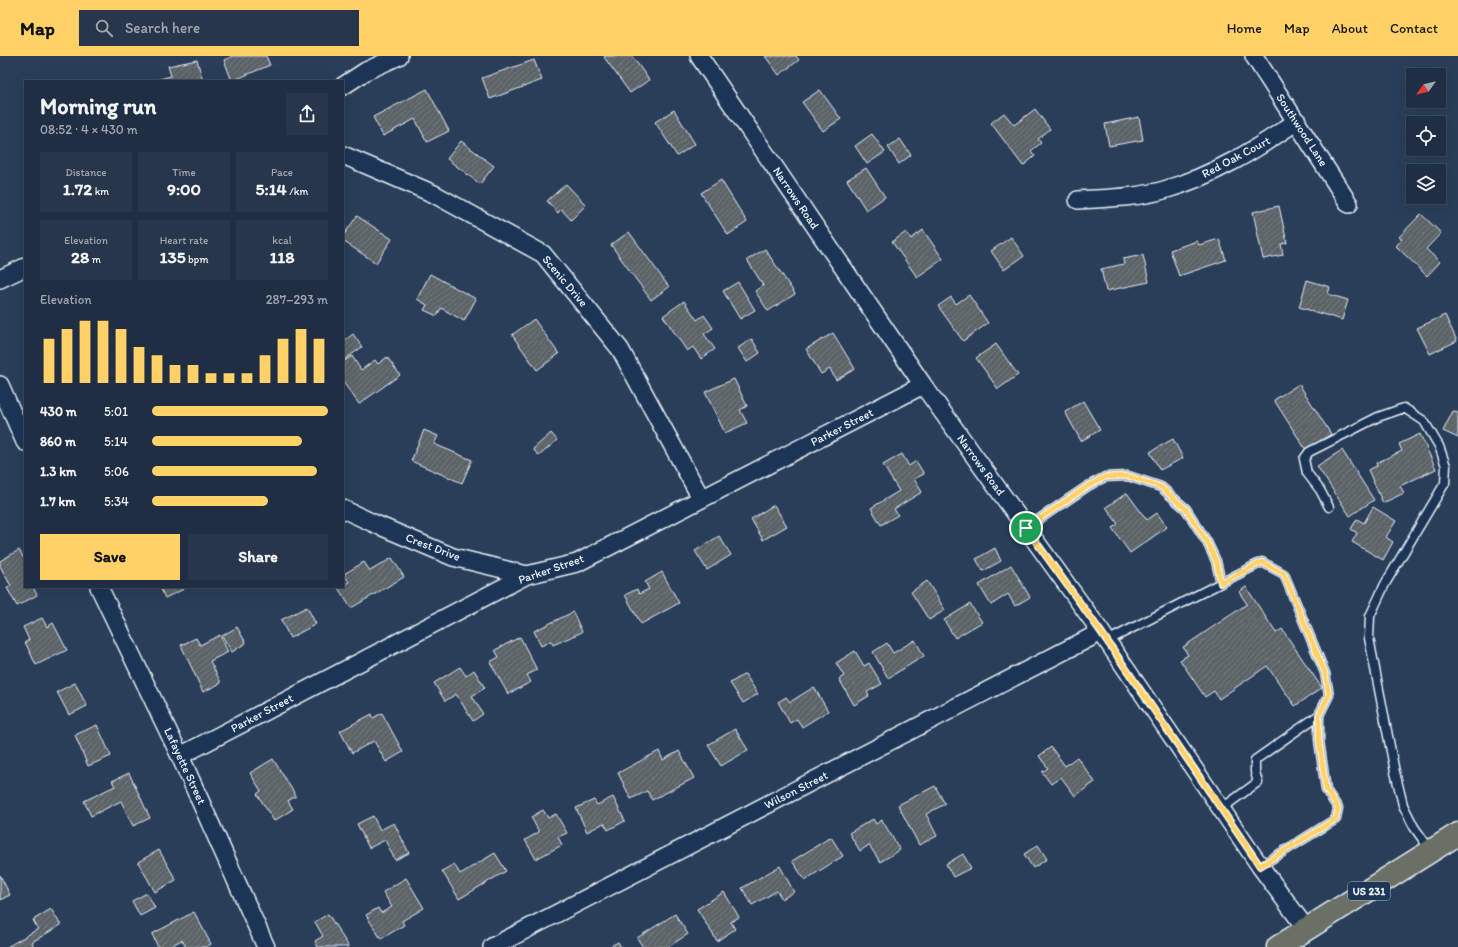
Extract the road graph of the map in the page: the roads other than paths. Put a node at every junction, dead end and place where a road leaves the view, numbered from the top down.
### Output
1 (399, 56) edge
2 (700, 56) edge
3 (1254, 56) edge
4 (344, 85) edge
5 (1296, 121) junction
6 (344, 155) edge
7 (1078, 200) dead end
8 (1349, 204) dead end
9 (24, 267) edge
10 (0, 279) edge
11 (0, 385) edge
12 (923, 385) junction
13 (24, 440) edge
14 (701, 498) junction
15 (1328, 507) dead end
16 (344, 508) edge
17 (1026, 528) junction
18 (527, 575) junction
19 (1221, 583) junction
20 (99, 588) edge
21 (1104, 636) junction
22 (1319, 715) junction
23 (180, 756) junction
24 (1221, 809) junction
25 (1458, 834) edge
26 (1431, 851) junction
27 (1260, 866) junction
28 (1307, 930) junction
29 (266, 947) edge
30 (492, 947) edge
31 (1278, 947) edge

1 - 4 street
2 - 12 street, Narrows Road
3 - 5 street, Southwood Lane
5 - 7 street, Red Oak Court
5 - 8 street, Southwood Lane
6 - 14 street, Scenic Drive
9 - 10 street
11 - 13 street
12 - 14 street, Parker Street
12 - 17 street, Narrows Road
14 - 18 street, Parker Street
15 - 26 lane
16 - 18 street, Crest Drive
17 - 19 lane
17 - 21 street, Narrows Road
18 - 23 street, Parker Street
19 - 21 lane
19 - 22 lane
20 - 23 street, Lafayette Street
21 - 24 street, Narrows Road
21 - 30 street, Wilson Street
22 - 24 lane
22 - 27 lane
23 - 29 street, Lafayette Street
24 - 27 street, Narrows Road
25 - 26 highway, US 231
26 - 28 highway, US 231
27 - 28 street, Narrows Road
28 - 31 highway, US 231

